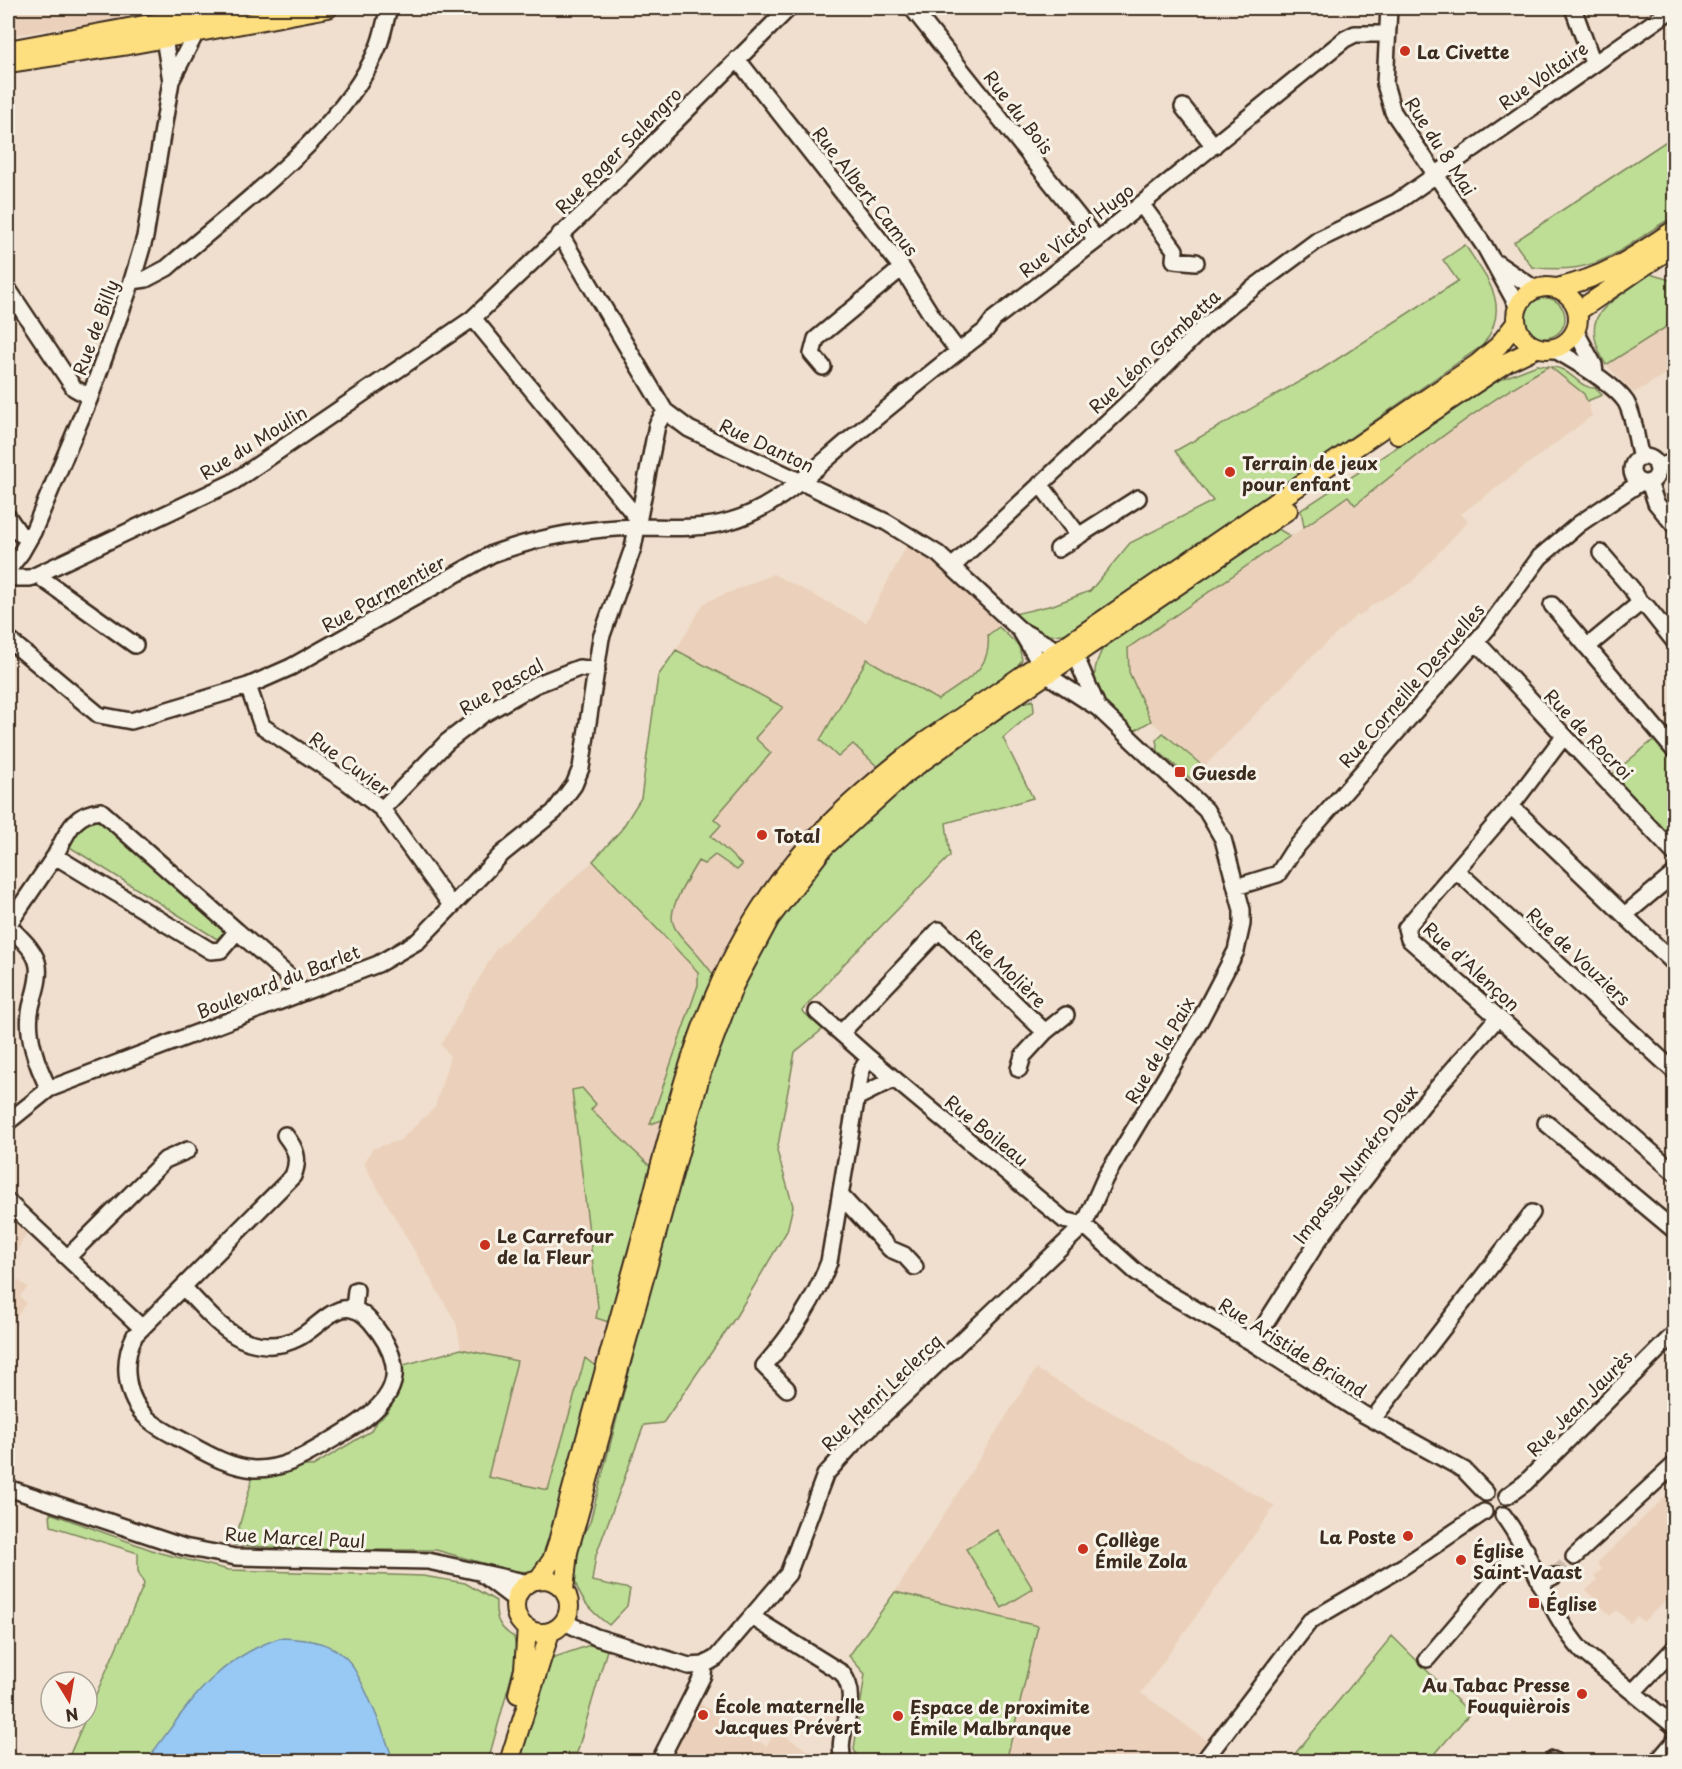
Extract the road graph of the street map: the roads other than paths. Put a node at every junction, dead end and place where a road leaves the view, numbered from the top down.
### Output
1 (237, 8) edge
2 (328, 8) edge
3 (389, 8) edge
4 (789, 8) edge
5 (912, 8) edge
6 (1389, 8) edge
7 (1573, 8) edge
8 (1674, 8) edge
9 (206, 11) edge
10 (183, 18) junction
11 (196, 31) junction
12 (1387, 34) junction
13 (164, 38) junction
14 (8, 50) edge
15 (737, 59) junction
16 (8, 63) edge
17 (1593, 63) junction
18 (171, 81) junction
19 (1183, 107) dead end
20 (1214, 146) junction
21 (1435, 174) junction
22 (1141, 204) junction
23 (1674, 230) edge
24 (560, 234) junction
25 (1097, 240) junction
26 (1674, 246) edge
27 (1493, 260) junction
28 (1196, 262) dead end
29 (902, 268) junction
30 (132, 281) junction
31 (1557, 288) junction
32 (8, 289) edge
33 (1535, 289) junction
34 (1578, 311) junction
35 (1517, 315) junction
36 (473, 318) junction
37 (1576, 332) junction
38 (1545, 348) junction
39 (958, 351) junction
40 (823, 367) dead end
41 (1595, 374) junction
42 (90, 397) junction
43 (664, 411) junction
44 (1674, 462) edge
45 (1641, 473) junction
46 (800, 482) junction
47 (1040, 484) junction
48 (1138, 498) dead end
49 (8, 517) edge
50 (638, 523) junction
51 (1674, 525) edge
52 (1079, 536) junction
53 (29, 538) junction
54 (1058, 549) dead end
55 (1601, 553) dead end
56 (952, 567) junction
57 (8, 572) edge
58 (40, 574) junction
59 (1640, 603) junction
60 (1552, 605) dead end
61 (1020, 630) junction
62 (8, 639) edge
63 (1674, 641) edge
64 (1474, 643) junction
65 (135, 645) dead end
66 (1587, 647) junction
67 (1067, 653) junction
68 (1043, 669) junction
69 (597, 670) junction
70 (248, 686) junction
71 (1098, 708) junction
72 (1564, 736) junction
73 (1674, 750) edge
74 (1511, 806) junction
75 (382, 809) junction
76 (1674, 853) edge
77 (56, 856) junction
78 (1456, 870) junction
79 (1674, 874) edge
80 (1236, 887) junction
81 (452, 905) junction
82 (1626, 914) junction
83 (8, 925) edge
84 (237, 931) junction
85 (1674, 963) edge
86 (301, 993) junction
87 (818, 1012) dead end
88 (1066, 1015) dead end
89 (1498, 1017) junction
90 (842, 1032) junction
91 (1045, 1032) junction
92 (869, 1058) junction
93 (1019, 1069) dead end
94 (1674, 1071) edge
95 (894, 1079) junction
96 (49, 1089) junction
97 (856, 1098) junction
98 (8, 1122) edge
99 (1546, 1123) dead end
100 (285, 1135) dead end
101 (188, 1150) dead end
102 (1674, 1172) edge
103 (841, 1196) junction
104 (8, 1202) edge
105 (1532, 1213) dead end
106 (1084, 1225) junction
107 (1674, 1230) edge
108 (68, 1257) junction
109 (915, 1268) dead end
110 (183, 1287) junction
111 (356, 1290) dead end
112 (354, 1310) junction
113 (142, 1328) junction
114 (1674, 1334) edge
115 (1253, 1343) junction
116 (787, 1389) dead end
117 (1373, 1419) junction
118 (1674, 1465) edge
119 (8, 1488) edge
120 (1486, 1493) junction
121 (1507, 1496) junction
122 (1484, 1512) junction
123 (1503, 1515) junction
124 (1526, 1550) junction
125 (1574, 1557) tunnel mouth
126 (480, 1573) junction
127 (1554, 1576) tunnel mouth
128 (534, 1581) junction
129 (1540, 1583) junction
130 (564, 1590) junction
131 (516, 1600) junction
132 (752, 1617) junction
133 (557, 1627) junction
134 (527, 1628) junction
135 (1674, 1649) edge
136 (1427, 1659) dead end
137 (704, 1665) junction
138 (1633, 1692) junction
139 (1674, 1726) edge
140 (1674, 1742) edge
141 (507, 1761) edge
142 (658, 1761) edge
143 (844, 1761) edge
144 (1203, 1761) edge
145 (1657, 1761) edge

1 - 9 main road
2 - 11 main road
3 - 30 street
4 - 15 street, Rue Roger Salengro
5 - 25 street, Rue du Bois
6 - 12 street, Rue du 8 Mai
7 - 17 street
8 - 17 street, Rue Voltaire
9 - 10 main road
9 - 11 street, Rue de Billy
10 - 13 street
10 - 14 main road
11 - 13 main road
11 - 18 street, Rue de Billy
12 - 20 street, Rue Victor Hugo
12 - 21 street, Rue du 8 Mai
13 - 16 main road
13 - 18 street, Rue de Billy
15 - 24 street, Rue Roger Salengro
15 - 29 street, Rue Albert Camus
17 - 21 street, Rue Voltaire
18 - 30 street, Rue de Billy
19 - 20 street
20 - 22 street, Rue Victor Hugo
21 - 27 street, Rue du 8 Mai
21 - 47 street, Rue Léon Gambetta
22 - 25 street, Rue Victor Hugo
22 - 28 street
23 - 31 main road
24 - 36 street, Rue Roger Salengro
24 - 43 street, Rue Danton
25 - 39 street, Rue Victor Hugo
26 - 34 main road
27 - 33 street, Rue du 8 Mai
27 - 35 street, Rue du 8 Mai
29 - 39 street, Rue Albert Camus
29 - 40 street
30 - 42 street, Rue de Billy
31 - 33 main road
31 - 34 main road
32 - 42 street
33 - 35 main road
34 - 37 main road
35 - 38 main road
35 - 67 main road
36 - 50 street
36 - 58 street, Rue du Moulin
37 - 38 main road
37 - 41 street
38 - 41 street
38 - 67 main road
39 - 46 street, Rue Victor Hugo
41 - 45 street
42 - 53 street, Rue de Billy
43 - 46 street, Rue Danton
43 - 50 street, Boulevard du Barlet
44 - 45 street, Rue Corneille Desruelles
45 - 51 street
45 - 64 street, Rue Corneille Desruelles
46 - 50 street, Rue Parmentier
46 - 56 street, Rue Danton
47 - 52 street
47 - 56 street, Rue Léon Gambetta
48 - 52 street
49 - 53 street
50 - 69 street, Boulevard du Barlet
50 - 70 street, Rue Parmentier
52 - 54 street
53 - 57 street, Rue de Billy
55 - 59 street
56 - 61 street, Rue Danton
57 - 58 street, Rue du Moulin
58 - 65 street
59 - 63 street
59 - 66 street
60 - 66 street
61 - 67 street, Rue Danton
61 - 68 street, Rue Danton
62 - 70 street, Rue Parmentier
64 - 72 street, Rue de Rocroi
64 - 80 street, Rue Corneille Desruelles
66 - 73 street
67 - 68 main road
67 - 71 street
68 - 71 street
68 - 128 main road
68 - 130 main road
69 - 75 street, Rue Pascal
69 - 81 street, Boulevard du Barlet
70 - 75 street, Rue Cuvier
71 - 80 street, Rue de la Paix
72 - 74 street, Rue d'Alençon
72 - 76 street, Rue de Rocroi
74 - 78 street, Rue d'Alençon
74 - 82 street
75 - 81 street, Rue Cuvier
77 - 83 street
77 - 84 street
77 - 84 street
78 - 89 street, Rue d'Alençon
78 - 94 street, Rue de Vouziers
79 - 82 street
80 - 106 street, Rue de la Paix
81 - 86 street, Boulevard du Barlet
82 - 85 street
83 - 96 street
84 - 86 street
86 - 96 street, Boulevard du Barlet
87 - 90 street
88 - 91 street, Rue Molière
89 - 102 street, Rue d'Alençon
89 - 115 street, Impasse Numéro Deux
90 - 91 street, Rue Molière
90 - 92 street
91 - 93 street, Rue Molière
92 - 95 street, Rue Boileau
92 - 97 street
95 - 97 street
95 - 106 street, Rue Boileau
96 - 98 street, Boulevard du Barlet
97 - 103 street
99 - 107 street
100 - 110 street
101 - 108 street
103 - 109 street
103 - 116 street
104 - 108 street
105 - 117 street
106 - 115 street, Rue Aristide Briand
106 - 132 street, Rue Henri Leclercq
108 - 113 street
110 - 112 street
110 - 113 street
111 - 112 street
112 - 113 street
114 - 121 street, Rue Jean Jaurès
115 - 117 street, Rue Aristide Briand
117 - 120 street, Rue Aristide Briand
118 - 125 street
119 - 126 street, Rue Marcel Paul
120 - 121 street
120 - 122 street
121 - 123 street
122 - 123 street
122 - 144 street
123 - 124 street
124 - 129 street
124 - 136 street
126 - 128 street, Rue Marcel Paul
126 - 131 street, Rue Marcel Paul
127 - 129 street
128 - 130 main road
128 - 131 main road
129 - 138 street
130 - 133 main road
131 - 134 main road
132 - 137 street, Rue Henri Leclercq
132 - 143 street
133 - 134 main road
133 - 137 street
133 - 141 main road
134 - 141 main road
135 - 138 street
137 - 142 street
138 - 139 street
140 - 145 street

